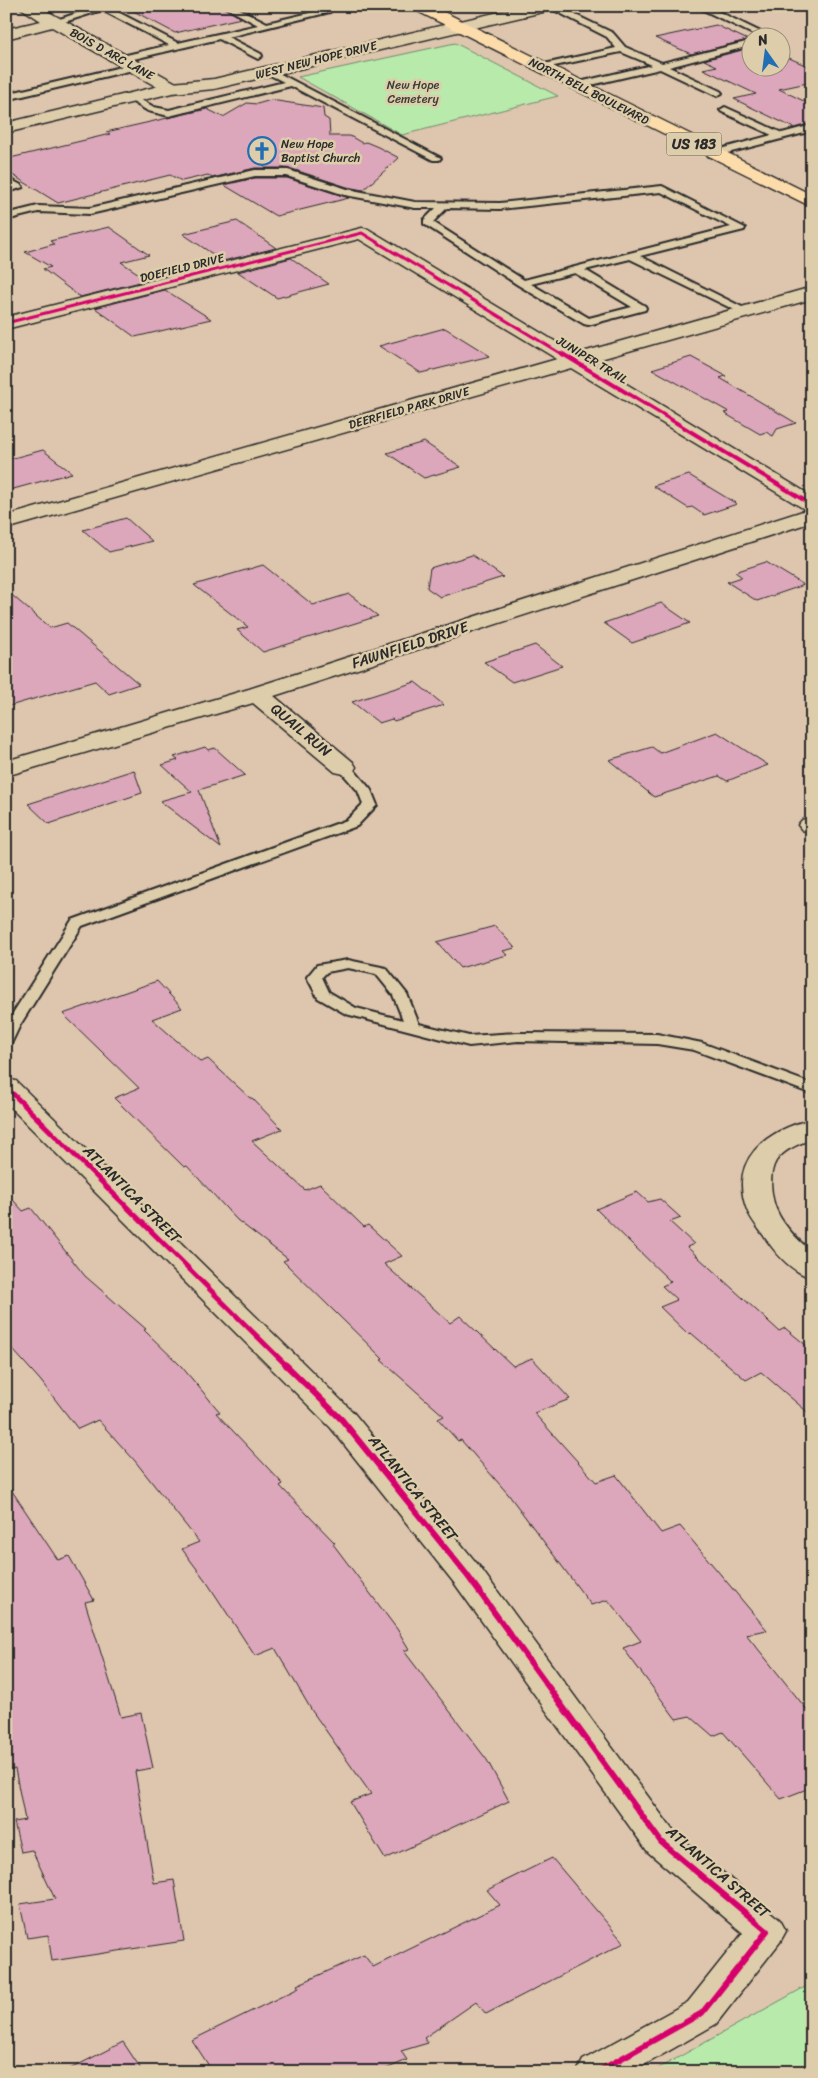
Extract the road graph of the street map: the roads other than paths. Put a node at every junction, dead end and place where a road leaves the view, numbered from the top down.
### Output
1 (26, 6) edge
2 (227, 6) edge
3 (314, 6) edge
4 (419, 6) edge
5 (549, 6) edge
6 (699, 6) edge
7 (106, 7) edge
8 (437, 15) junction
9 (457, 18) junction
10 (409, 21) dead end
11 (55, 22) junction
12 (266, 26) junction
13 (747, 28) edge
14 (6, 34) edge
15 (220, 37) junction
16 (177, 46) junction
17 (740, 46) edge
18 (622, 49) junction
19 (278, 52) dead end
20 (258, 56) junction
21 (128, 63) junction
22 (661, 66) junction
23 (543, 67) junction
24 (269, 71) junction
25 (293, 83) junction
26 (578, 85) junction
27 (172, 88) junction
28 (717, 93) dead end
29 (6, 97) edge
30 (131, 98) junction
31 (725, 110) dead end
32 (6, 128) edge
33 (812, 128) edge
34 (781, 136) junction
35 (712, 154) junction
36 (436, 158) dead end
37 (6, 180) edge
38 (6, 190) edge
39 (812, 202) edge
40 (446, 204) junction
41 (6, 217) edge
42 (362, 233) joint
43 (632, 256) junction
44 (577, 270) junction
45 (522, 283) junction
46 (812, 293) edge
47 (747, 312) junction
48 (6, 323) edge
49 (574, 361) junction
50 (812, 505) edge
51 (812, 515) edge
52 (6, 523) edge
53 (257, 694) junction
54 (344, 767) joint
55 (6, 769) edge
56 (413, 1027) junction
57 (6, 1041) edge
58 (6, 1087) edge
59 (812, 1089) edge
60 (812, 1128) edge
61 (812, 1268) edge
62 (597, 2072) edge

1 - 11 street, BOIS D ARC LANE
2 - 12 lane
3 - 12 lane
4 - 8 main road, NORTH BELL BOULEVARD / US 183
5 - 9 street, WEST NEW HOPE DRIVE
5 - 18 lane
6 - 13 lane
7 - 11 lane
7 - 16 lane
8 - 9 main road, NORTH BELL BOULEVARD / US 183
8 - 10 street
9 - 23 main road, NORTH BELL BOULEVARD / US 183
9 - 24 street, WEST NEW HOPE DRIVE
11 - 14 street
11 - 21 street, BOIS D ARC LANE
12 - 15 lane
15 - 16 lane
15 - 20 lane
16 - 21 lane
17 - 22 lane
18 - 22 lane
18 - 23 lane
19 - 20 street, WEST NEW HOPE DRIVE
20 - 27 street, WEST NEW HOPE DRIVE
21 - 27 street, BOIS D ARC LANE
21 - 29 lane
22 - 26 lane
22 - 28 lane
23 - 26 main road, NORTH BELL BOULEVARD / US 183
24 - 25 lane
24 - 27 street, WEST NEW HOPE DRIVE
25 - 30 lane
25 - 36 lane
26 - 35 main road, NORTH BELL BOULEVARD / US 183
27 - 30 street, WEST NEW HOPE DRIVE
30 - 32 street, WEST NEW HOPE DRIVE
31 - 34 lane
33 - 34 lane
34 - 35 lane
35 - 39 main road, NORTH BELL BOULEVARD / US 183
37 - 38 lane
40 - 41 lane
40 - 43 lane
40 - 45 lane
42 - 48 street, DOEFIELD DRIVE
42 - 49 street, JUNIPER TRAIL
43 - 44 lane
43 - 47 lane
44 - 45 lane
44 - 45 lane
46 - 47 street, DEERFIELD PARK DRIVE
47 - 49 street, DEERFIELD PARK DRIVE
49 - 50 street, JUNIPER TRAIL
49 - 52 street, DEERFIELD PARK DRIVE
51 - 53 street, FAWNFIELD DRIVE
53 - 54 street, QUAIL RUN
53 - 55 street, FAWNFIELD DRIVE
54 - 57 lane
56 - 56 lane
56 - 59 lane
58 - 62 street, ATLANTICA STREET
60 - 61 street

